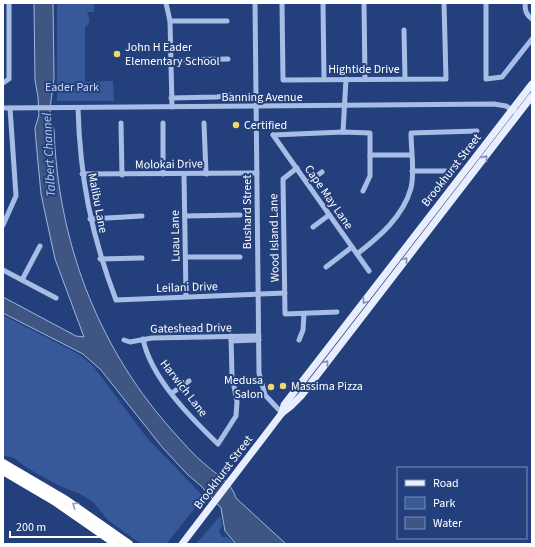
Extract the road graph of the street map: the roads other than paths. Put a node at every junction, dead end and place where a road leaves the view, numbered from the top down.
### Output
1 (9, 3) edge
2 (166, 3) edge
3 (255, 3) edge
4 (282, 3) edge
5 (323, 3) edge
6 (364, 3) edge
7 (444, 3) edge
8 (486, 3) edge
9 (525, 3) edge
10 (532, 19) edge
11 (170, 21) junction
12 (227, 21) dead end
13 (404, 30) dead end
14 (532, 39) edge
15 (3, 42) edge
16 (9, 42) junction
17 (228, 59) dead end
18 (170, 60) junction
19 (365, 78) junction
20 (324, 79) junction
21 (346, 79) junction
22 (405, 79) junction
23 (6, 82) edge
24 (532, 84) edge
25 (230, 95) dead end
26 (532, 96) edge
27 (171, 98) junction
28 (345, 106) junction
29 (172, 107) junction
30 (256, 107) junction
31 (3, 108) edge
32 (10, 108) junction
33 (78, 108) junction
34 (512, 109) junction
35 (519, 114) junction
36 (121, 123) dead end
37 (163, 123) dead end
38 (204, 123) dead end
39 (477, 131) dead end
40 (343, 132) junction
41 (370, 155) junction
42 (411, 155) junction
43 (296, 168) junction
44 (412, 171) junction
45 (446, 171) dead end
46 (322, 172) dead end
47 (257, 173) junction
48 (82, 174) junction
49 (163, 174) junction
50 (206, 174) junction
51 (122, 175) junction
52 (184, 175) junction
53 (307, 183) junction
54 (363, 191) dead end
55 (240, 215) dead end
56 (329, 215) junction
57 (142, 216) dead end
58 (185, 216) junction
59 (90, 218) junction
60 (3, 225) edge
61 (313, 227) dead end
62 (40, 246) dead end
63 (352, 247) junction
64 (357, 254) junction
65 (186, 257) junction
66 (240, 257) dead end
67 (100, 258) junction
68 (142, 258) dead end
69 (326, 267) dead end
70 (3, 270) edge
71 (369, 271) dead end
72 (391, 272) junction
73 (22, 280) junction
74 (285, 293) junction
75 (258, 295) junction
76 (186, 297) junction
77 (56, 298) dead end
78 (116, 300) joint
79 (337, 312) dead end
80 (304, 314) junction
81 (258, 338) junction
82 (143, 339) junction
83 (231, 339) junction
84 (124, 340) dead end
85 (299, 340) dead end
86 (189, 381) dead end
87 (172, 393) junction
88 (282, 413) junction
89 (3, 463) edge
90 (3, 471) edge
91 (116, 544) edge
92 (129, 544) edge
93 (182, 544) edge

1 - 16 street
2 - 11 street
3 - 30 street, Bushard Street
4 - 20 street, Hightide Drive
5 - 20 street
6 - 19 street
7 - 22 street, Hightide Drive
8 - 14 street
9 - 10 street
11 - 12 street
11 - 18 street
13 - 22 street
15 - 16 street
16 - 23 street
17 - 18 street
18 - 27 street
19 - 21 street, Hightide Drive
19 - 22 street, Hightide Drive
20 - 21 street, Hightide Drive
21 - 28 street
24 - 34 main road, Brookhurst Street
25 - 27 street, Banning Avenue
26 - 35 main road, Brookhurst Street
27 - 29 street
28 - 30 street, Banning Avenue
28 - 34 street, Banning Avenue
28 - 40 street
29 - 30 street, Banning Avenue
29 - 33 street, Banning Avenue
30 - 47 street, Bushard Street
31 - 32 street, Banning Avenue
32 - 33 street, Banning Avenue
32 - 60 street
33 - 48 street, Malibu Lane
34 - 35 street, Banning Avenue
34 - 72 main road, Brookhurst Street
72 -> 35 main road, Brookhurst Street
36 - 51 street
37 - 49 street
38 - 50 street
39 - 42 street
40 - 41 street
40 - 43 street, Cape May Lane
41 - 42 street
41 - 54 street
42 - 44 street
43 - 53 street, Cape May Lane
43 - 74 street, Wood Island Lane
44 - 45 street
44 - 64 street
46 - 53 street
47 - 50 street, Molokai Drive
47 - 75 street, Bushard Street
48 - 51 street, Molokai Drive
48 - 59 street, Malibu Lane
49 - 51 street, Molokai Drive
49 - 52 street, Molokai Drive
50 - 52 street, Molokai Drive
52 - 58 street, Luau Lane
53 - 56 street, Cape May Lane
55 - 58 street
56 - 61 street
56 - 63 street, Cape May Lane
57 - 59 street
58 - 65 street, Luau Lane
59 - 67 street, Malibu Lane
62 - 73 street
63 - 64 street, Cape May Lane
63 - 69 street
64 - 71 street, Cape May Lane
65 - 66 street
65 - 76 street, Luau Lane
67 - 68 street
67 - 78 street, Malibu Lane
70 - 73 street
72 - 88 main road, Brookhurst Street
73 - 77 street
74 - 75 street, Leilani Drive
74 - 80 street, Wood Island Lane
75 - 76 street, Leilani Drive
75 - 81 street, Bushard Street
76 - 78 street, Leilani Drive
79 - 80 street
80 - 85 street
81 - 83 street, Gateshead Drive
81 - 88 street, Bushard Street
82 - 83 street, Gateshead Drive
82 - 84 street, Gateshead Drive
82 - 87 street, Harwich Lane
83 - 87 street, Harwich Lane
86 - 87 street
88 - 93 main road, Brookhurst Street
92 -> 89 highway
90 - 91 highway

